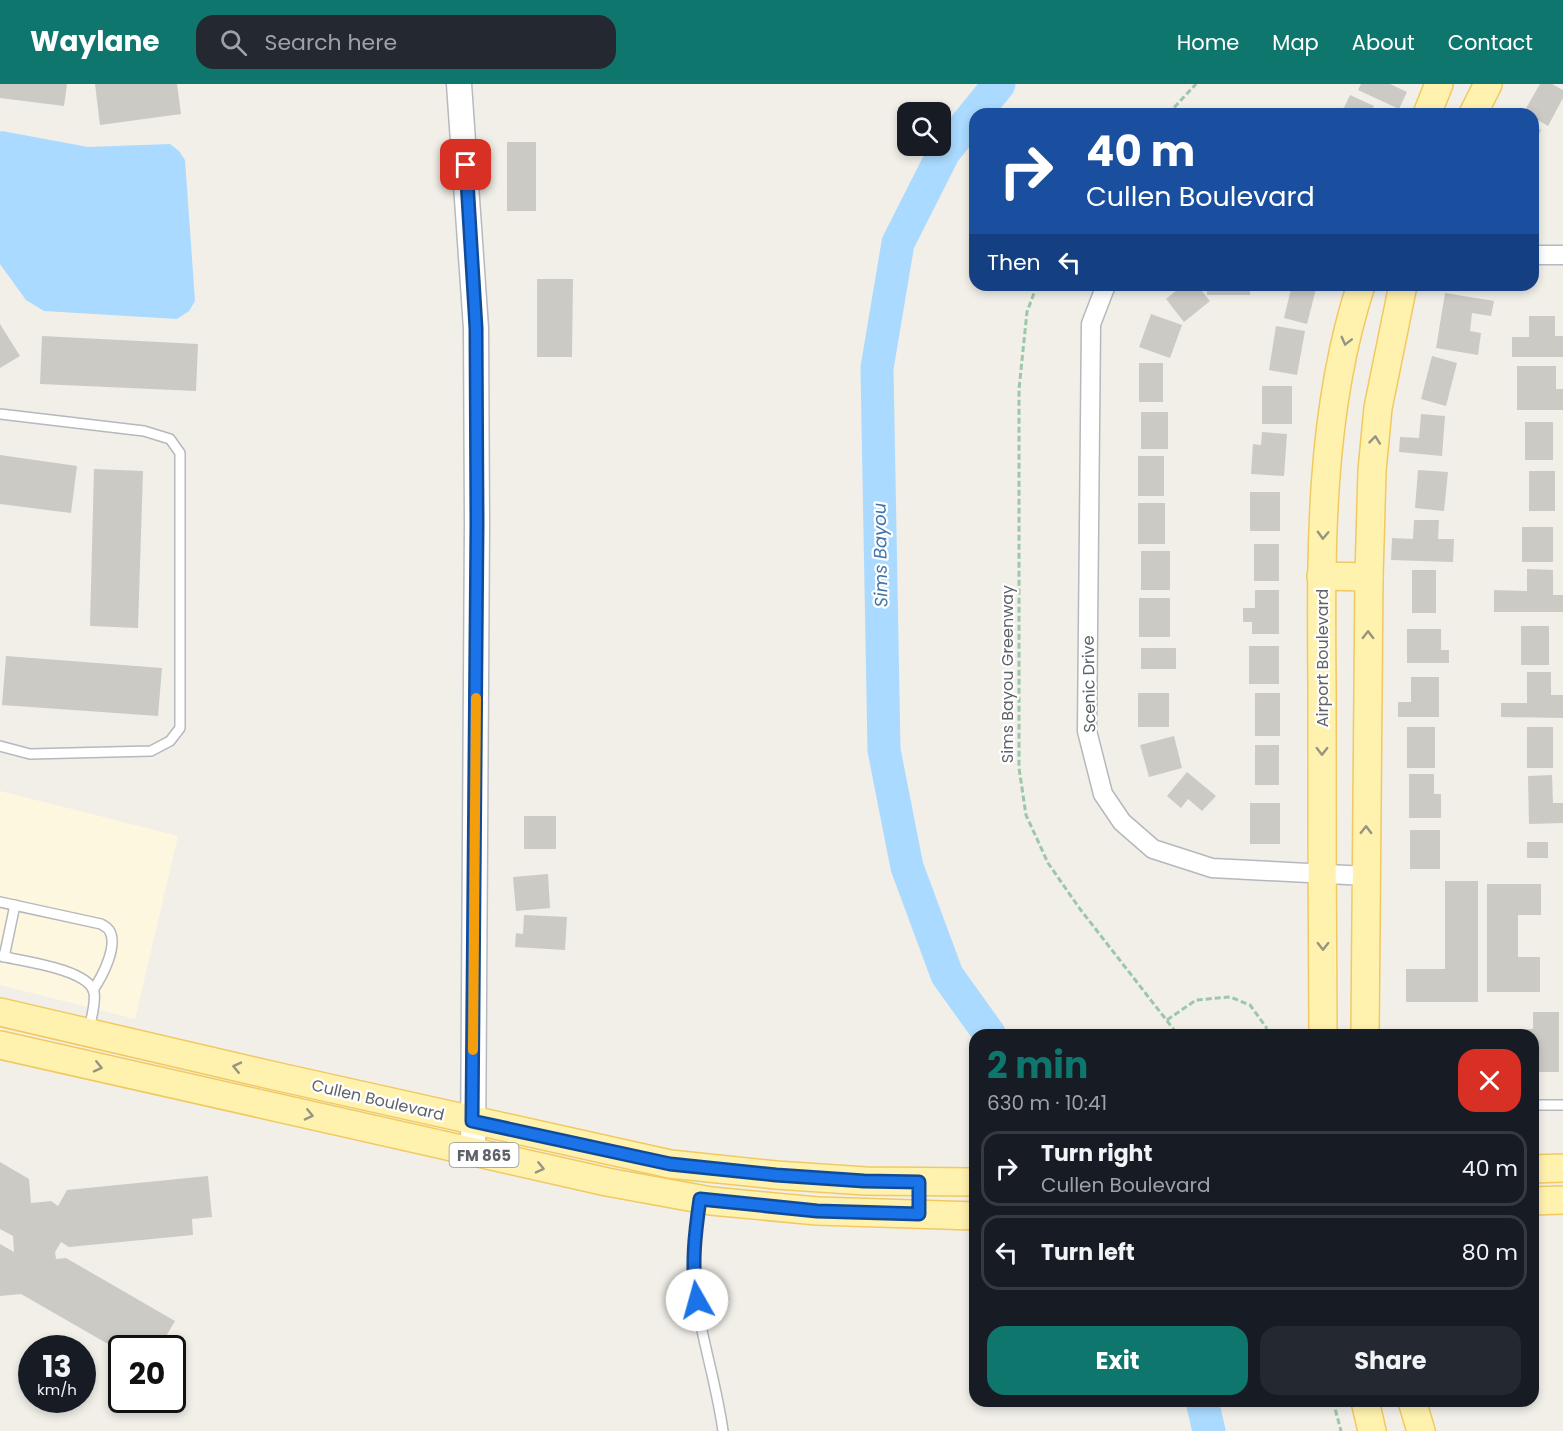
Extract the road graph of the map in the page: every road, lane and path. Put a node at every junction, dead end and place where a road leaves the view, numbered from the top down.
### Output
1 (459, 84) edge
2 (1196, 84) edge
3 (1439, 84) edge
4 (1488, 84) edge
5 (1174, 108) edge
6 (1429, 108) edge
7 (1476, 108) edge
8 (1539, 255) edge
9 (1563, 255) edge
10 (1035, 291) edge
11 (1104, 291) edge
12 (1359, 291) edge
13 (1401, 291) edge
14 (0, 414) edge
15 (1322, 576) junction
16 (1369, 577) junction
17 (0, 746) edge
18 (1322, 874) junction
19 (1366, 876) junction
20 (0, 902) edge
21 (15, 905) junction
22 (2, 956) edge
23 (93, 990) junction
24 (0, 1012) edge
25 (1167, 1020) junction
26 (1174, 1029) edge
27 (1266, 1029) edge
28 (1323, 1029) edge
29 (1365, 1029) edge
30 (0, 1031) edge
31 (88, 1032) junction
32 (0, 1045) edge
33 (275, 1076) junction
34 (1539, 1105) edge
35 (1563, 1105) edge
36 (268, 1106) junction
37 (472, 1121) junction
38 (472, 1153) junction
39 (1539, 1168) edge
40 (1563, 1168) edge
41 (919, 1182) junction
42 (966, 1182) edge
43 (700, 1199) junction
44 (1563, 1200) edge
45 (1539, 1201) edge
46 (919, 1214) junction
47 (969, 1216) edge
48 (1335, 1407) edge
49 (1366, 1407) edge
50 (1414, 1407) edge
51 (723, 1431) edge
52 (1341, 1431) edge
53 (1372, 1431) edge
54 (1421, 1431) edge

1 - 37 street
2 - 5 path
3 - 6 main road
4 - 7 main road
8 - 9 street
10 - 25 path, Sims Bayou Greenway
11 - 18 street, Scenic Drive
12 -> 15 main road, Airport Boulevard
16 -> 13 main road
14 - 17 lane
15 - 16 main road
15 -> 18 main road, Airport Boulevard
19 -> 16 main road
18 - 19 street, Scenic Drive
18 -> 28 main road, Airport Boulevard
19 - 29 main road
20 - 21 lane
21 - 22 lane
21 - 23 lane
22 - 23 lane
23 - 31 lane
24 - 31 main road, Cullen Boulevard / FM 865
25 - 26 path, Sims Bayou Greenway
25 - 27 path
30 - 31 main road
33 -> 31 main road, Cullen Boulevard / FM 865
32 -> 36 main road, Cullen Boulevard / FM 865
33 - 36 main road
33 - 37 main road, Cullen Boulevard / FM 865
34 - 35 lane
36 -> 38 main road, Cullen Boulevard / FM 865
37 - 38 street
37 - 41 main road, Cullen Boulevard / FM 865
38 -> 43 main road, Cullen Boulevard / FM 865
39 - 40 main road
41 - 42 main road, Cullen Boulevard / FM 865
41 - 46 main road
43 - 46 main road, Cullen Boulevard / FM 865
43 - 51 lane
44 - 45 main road
46 - 47 main road, Cullen Boulevard / FM 865
48 - 52 path
49 - 53 main road
50 - 54 main road

